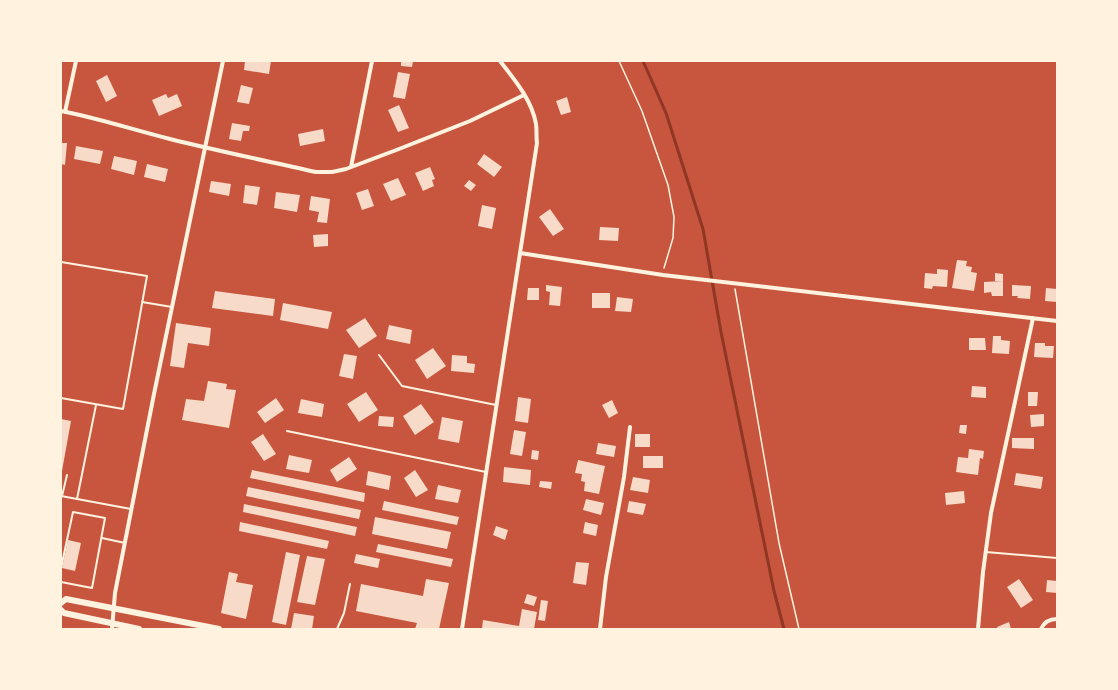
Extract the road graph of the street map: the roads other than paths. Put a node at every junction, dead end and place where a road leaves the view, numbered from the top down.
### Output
1 (76, 61) edge
2 (223, 61) edge
3 (372, 61) edge
4 (500, 61) edge
5 (524, 95) junction
6 (63, 111) edge
7 (205, 147) junction
8 (351, 167) junction
9 (520, 253) junction
10 (61, 262) edge
11 (142, 302) junction
12 (172, 307) junction
13 (1033, 318) junction
14 (1057, 321) edge
15 (379, 355) dead end
16 (61, 398) edge
17 (96, 405) junction
18 (496, 405) junction
19 (630, 427) dead end
20 (287, 431) dead end
21 (486, 472) junction
22 (67, 475) dead end
23 (61, 496) edge
24 (77, 499) junction
25 (131, 509) junction
26 (102, 538) junction
27 (125, 543) junction
28 (986, 552) junction
29 (1057, 558) edge
30 (61, 568) edge
31 (61, 582) edge
32 (350, 584) dead end
33 (61, 603) edge
34 (114, 608) junction
35 (61, 610) edge
36 (1057, 619) edge
37 (113, 626) edge
38 (139, 629) edge
39 (219, 629) edge
40 (337, 629) edge
41 (462, 629) edge
42 (600, 629) edge
43 (978, 629) edge
44 (1041, 629) edge

1 - 6 street
2 - 7 street
3 - 8 street
4 - 5 street
5 - 8 street
5 - 9 street
6 - 7 street
7 - 8 street
7 - 12 street
9 - 13 street
9 - 18 street
10 - 11 lane
11 - 12 lane
11 - 17 lane
12 - 25 street
13 - 14 street
13 - 28 street
15 - 18 lane
16 - 17 lane
17 - 24 lane
18 - 21 street
19 - 42 street
20 - 21 lane
21 - 41 street
22 - 23 lane
23 - 24 lane
24 - 25 lane
25 - 27 street
26 - 27 lane
26 - 30 lane
26 - 31 lane
27 - 34 street
28 - 29 lane
28 - 43 street
32 - 40 lane
33 - 34 main road
34 - 37 street
34 - 39 main road
35 - 37 main road
36 - 44 street
37 - 38 main road

